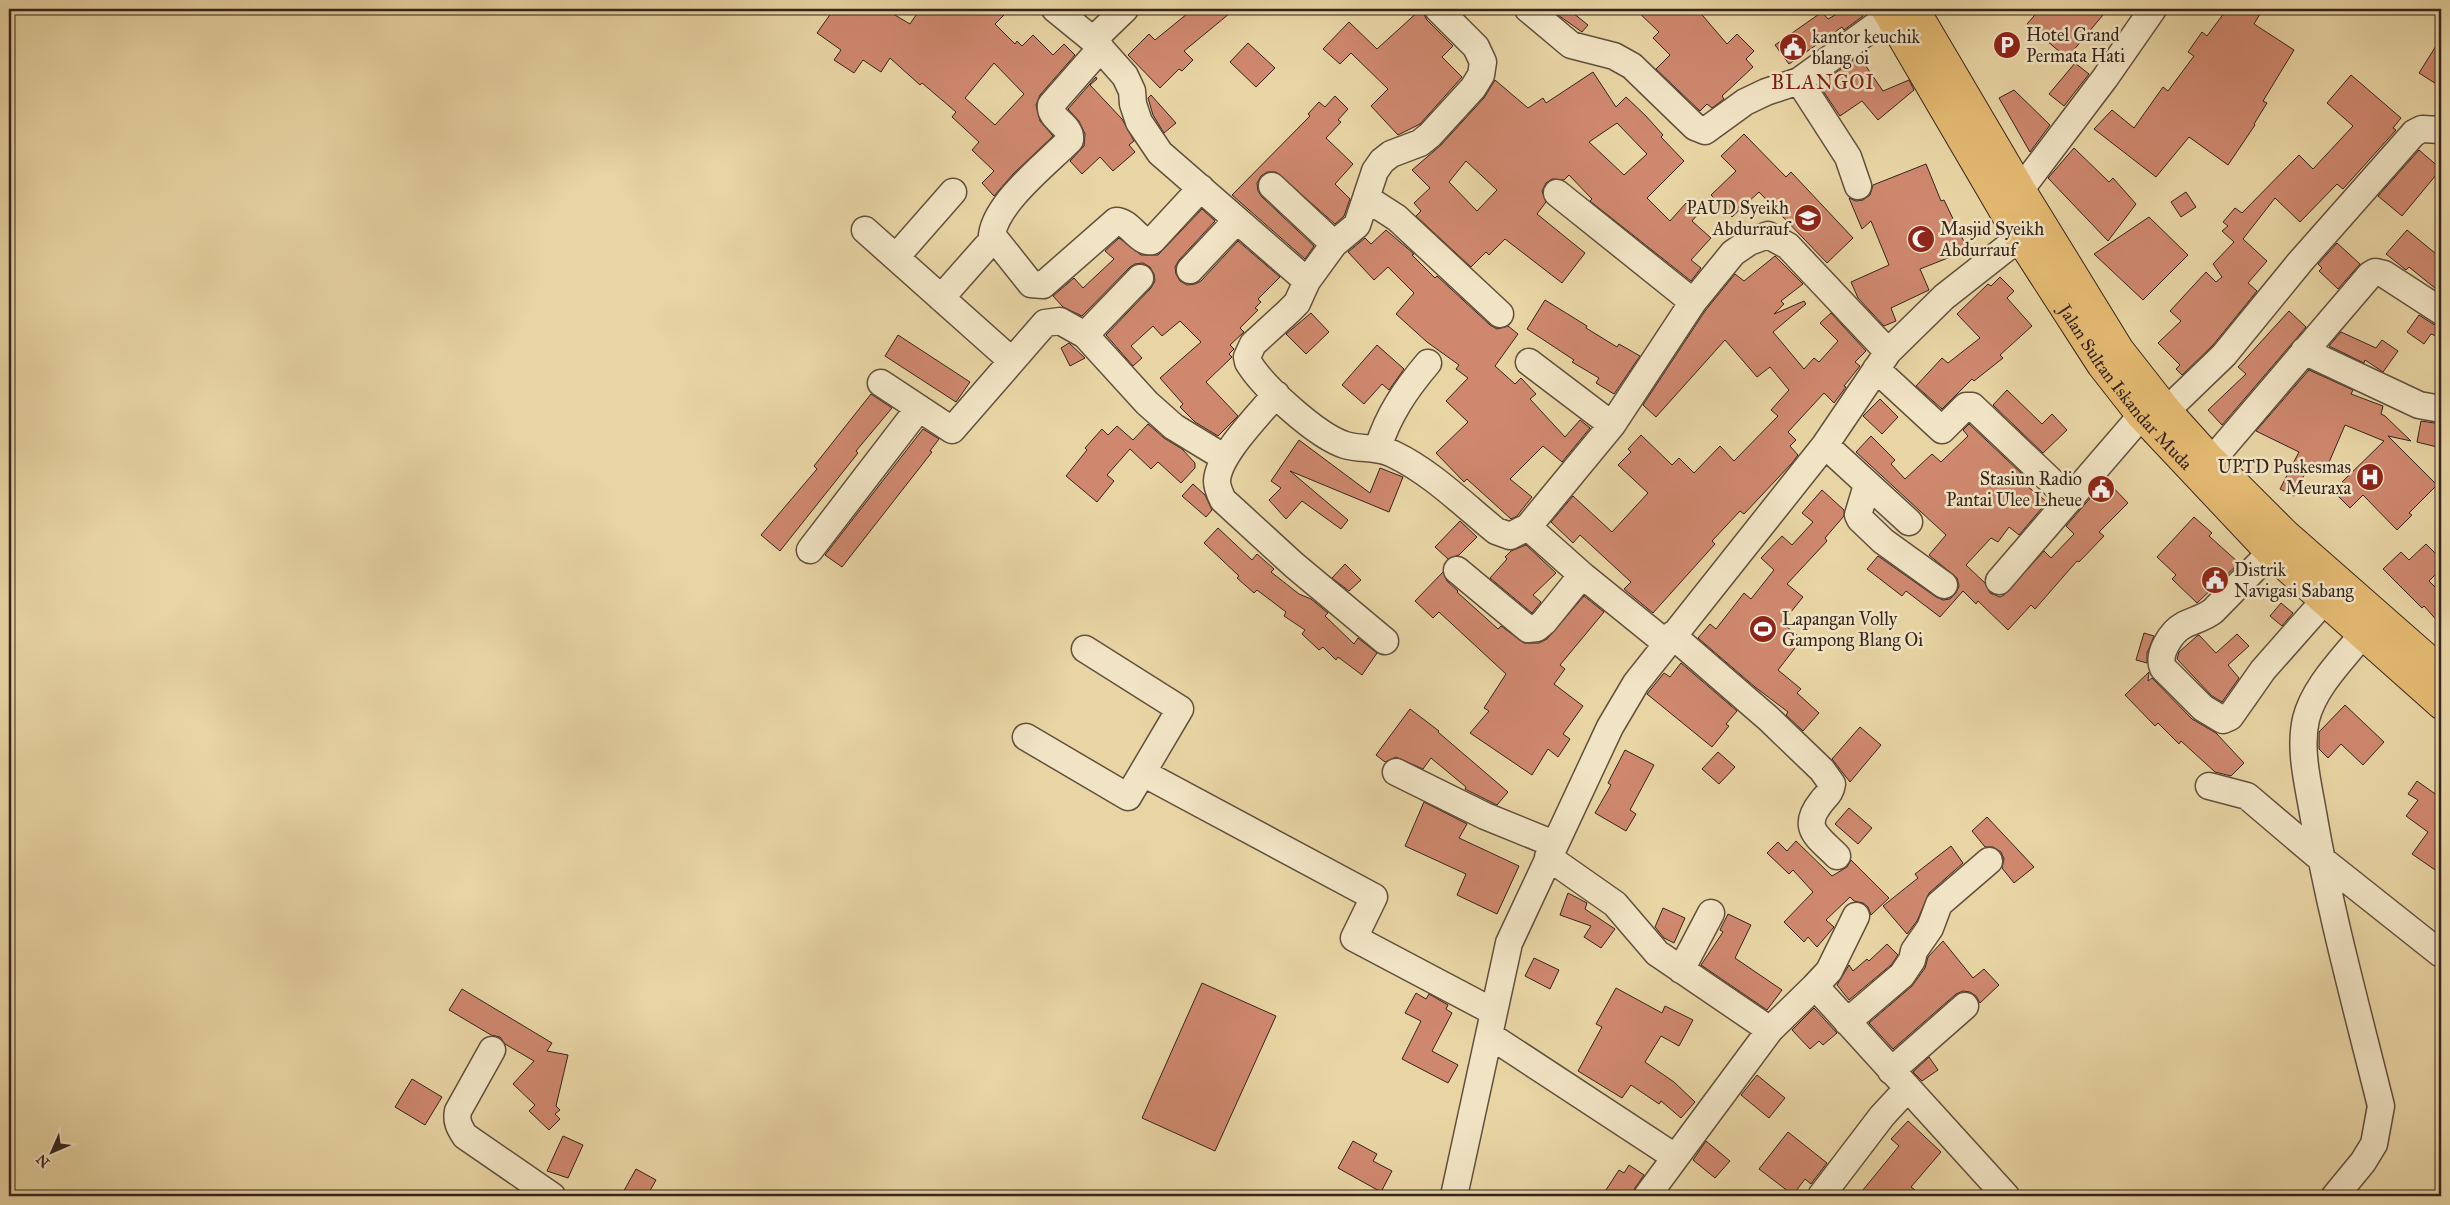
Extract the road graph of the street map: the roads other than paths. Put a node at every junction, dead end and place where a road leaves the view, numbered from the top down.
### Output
1 (1055, 9) edge
2 (1124, 9) edge
3 (1438, 9) edge
4 (1528, 9) edge
5 (1915, 9) edge
6 (2153, 9) edge
7 (1887, 12) edge
8 (1097, 44) junction
9 (1799, 82) junction
10 (2441, 130) edge
11 (1272, 186) dead end
12 (1858, 186) dead end
13 (1201, 188) junction
14 (2021, 189) junction
15 (953, 192) dead end
16 (1557, 193) dead end
17 (1366, 198) junction
18 (1237, 220) junction
19 (865, 230) dead end
20 (2019, 238) junction
21 (1334, 244) junction
22 (986, 247) dead end
23 (896, 257) junction
24 (1190, 270) dead end
25 (1140, 278) dead end
26 (1307, 281) junction
27 (941, 298) junction
28 (1693, 302) junction
29 (2441, 311) edge
30 (1500, 314) dead end
31 (1086, 335) junction
32 (2304, 351) junction
33 (1882, 360) junction
34 (1012, 361) junction
35 (1529, 362) dead end
36 (1428, 363) dead end
37 (881, 383) dead end
38 (1276, 394) junction
39 (919, 408) junction
40 (2441, 409) edge
41 (2154, 413) junction
42 (1612, 425) junction
43 (1825, 445) junction
44 (1378, 448) junction
45 (1225, 458) junction
46 (2212, 460) junction
47 (1867, 485) junction
48 (2070, 499) junction
49 (1909, 522) dead end
50 (1528, 527) junction
51 (810, 550) dead end
52 (2270, 553) junction
53 (1457, 570) dead end
54 (1582, 575) junction
55 (1999, 581) dead end
56 (1944, 585) dead end
57 (2324, 601) junction
58 (2362, 635) junction
59 (1669, 639) junction
60 (1385, 641) dead end
61 (1085, 649) dead end
62 (2441, 670) edge
63 (2441, 705) edge
64 (1026, 737) dead end
65 (1143, 772) junction
66 (1396, 772) dead end
67 (2209, 786) dead end
68 (1551, 851) junction
69 (1837, 856) dead end
70 (2320, 858) junction
71 (1990, 861) dead end
72 (1711, 913) dead end
73 (1856, 916) dead end
74 (2441, 954) edge
75 (1681, 970) junction
76 (1815, 986) junction
77 (1965, 1006) dead end
78 (1847, 1022) junction
79 (1492, 1024) junction
80 (1770, 1030) junction
81 (492, 1050) dead end
82 (1899, 1080) junction
83 (1675, 1157) junction
84 (552, 1196) edge
85 (1454, 1196) edge
86 (1647, 1196) edge
87 (1821, 1196) edge
88 (2006, 1196) edge
89 (2335, 1196) edge

1 - 8 street
2 - 8 street
3 - 17 street
4 - 9 street
5 - 14 highway, Jalan Sultan Iskandar Muda
6 - 14 street
7 - 9 street
7 - 20 highway, Jalan Sultan Iskandar Muda
8 - 13 street
8 - 13 street
9 - 12 street
10 - 41 street
11 - 21 street
13 - 18 street
14 - 41 highway, Jalan Sultan Iskandar Muda
15 - 23 street
16 - 28 street
17 - 21 street
17 - 30 street
18 - 24 street
18 - 26 street
19 - 23 street
20 - 33 street
20 - 41 highway, Jalan Sultan Iskandar Muda
21 - 26 street
22 - 27 street
23 - 27 street
25 - 31 street
26 - 38 street
27 - 34 street
28 - 33 street
28 - 42 street
29 - 32 street
31 - 34 street
31 - 45 street
32 - 40 street
32 - 46 street
33 - 43 street
33 - 48 street
34 - 39 street
35 - 42 street
36 - 44 street
37 - 39 street
38 - 44 street
38 - 45 street
39 - 51 street
41 - 46 highway, Jalan Sultan Iskandar Muda
41 - 48 street
41 - 52 highway, Jalan Sultan Iskandar Muda
42 - 50 street
43 - 47 street
43 - 59 street
44 - 50 street
45 - 60 street
46 - 62 highway, Jalan Sultan Iskandar Muda
47 - 49 street
47 - 56 street
48 - 55 street
50 - 54 street
52 - 57 highway, Jalan Sultan Iskandar Muda
52 - 57 street
53 - 54 street
54 - 59 street
57 - 58 highway, Jalan Sultan Iskandar Muda
58 - 63 highway, Jalan Sultan Iskandar Muda
58 - 70 street
59 - 68 street
59 - 69 street
61 - 65 street
64 - 65 street
65 - 79 street
66 - 68 street
67 - 70 street
68 - 75 street
68 - 79 street
70 - 74 street
70 - 89 street
71 - 78 street
72 - 75 street
73 - 76 street
75 - 80 street
76 - 78 street
76 - 80 street
77 - 82 street
78 - 82 street
79 - 83 street
79 - 85 street
80 - 83 street
81 - 84 street
82 - 87 street
82 - 88 street
83 - 86 street

